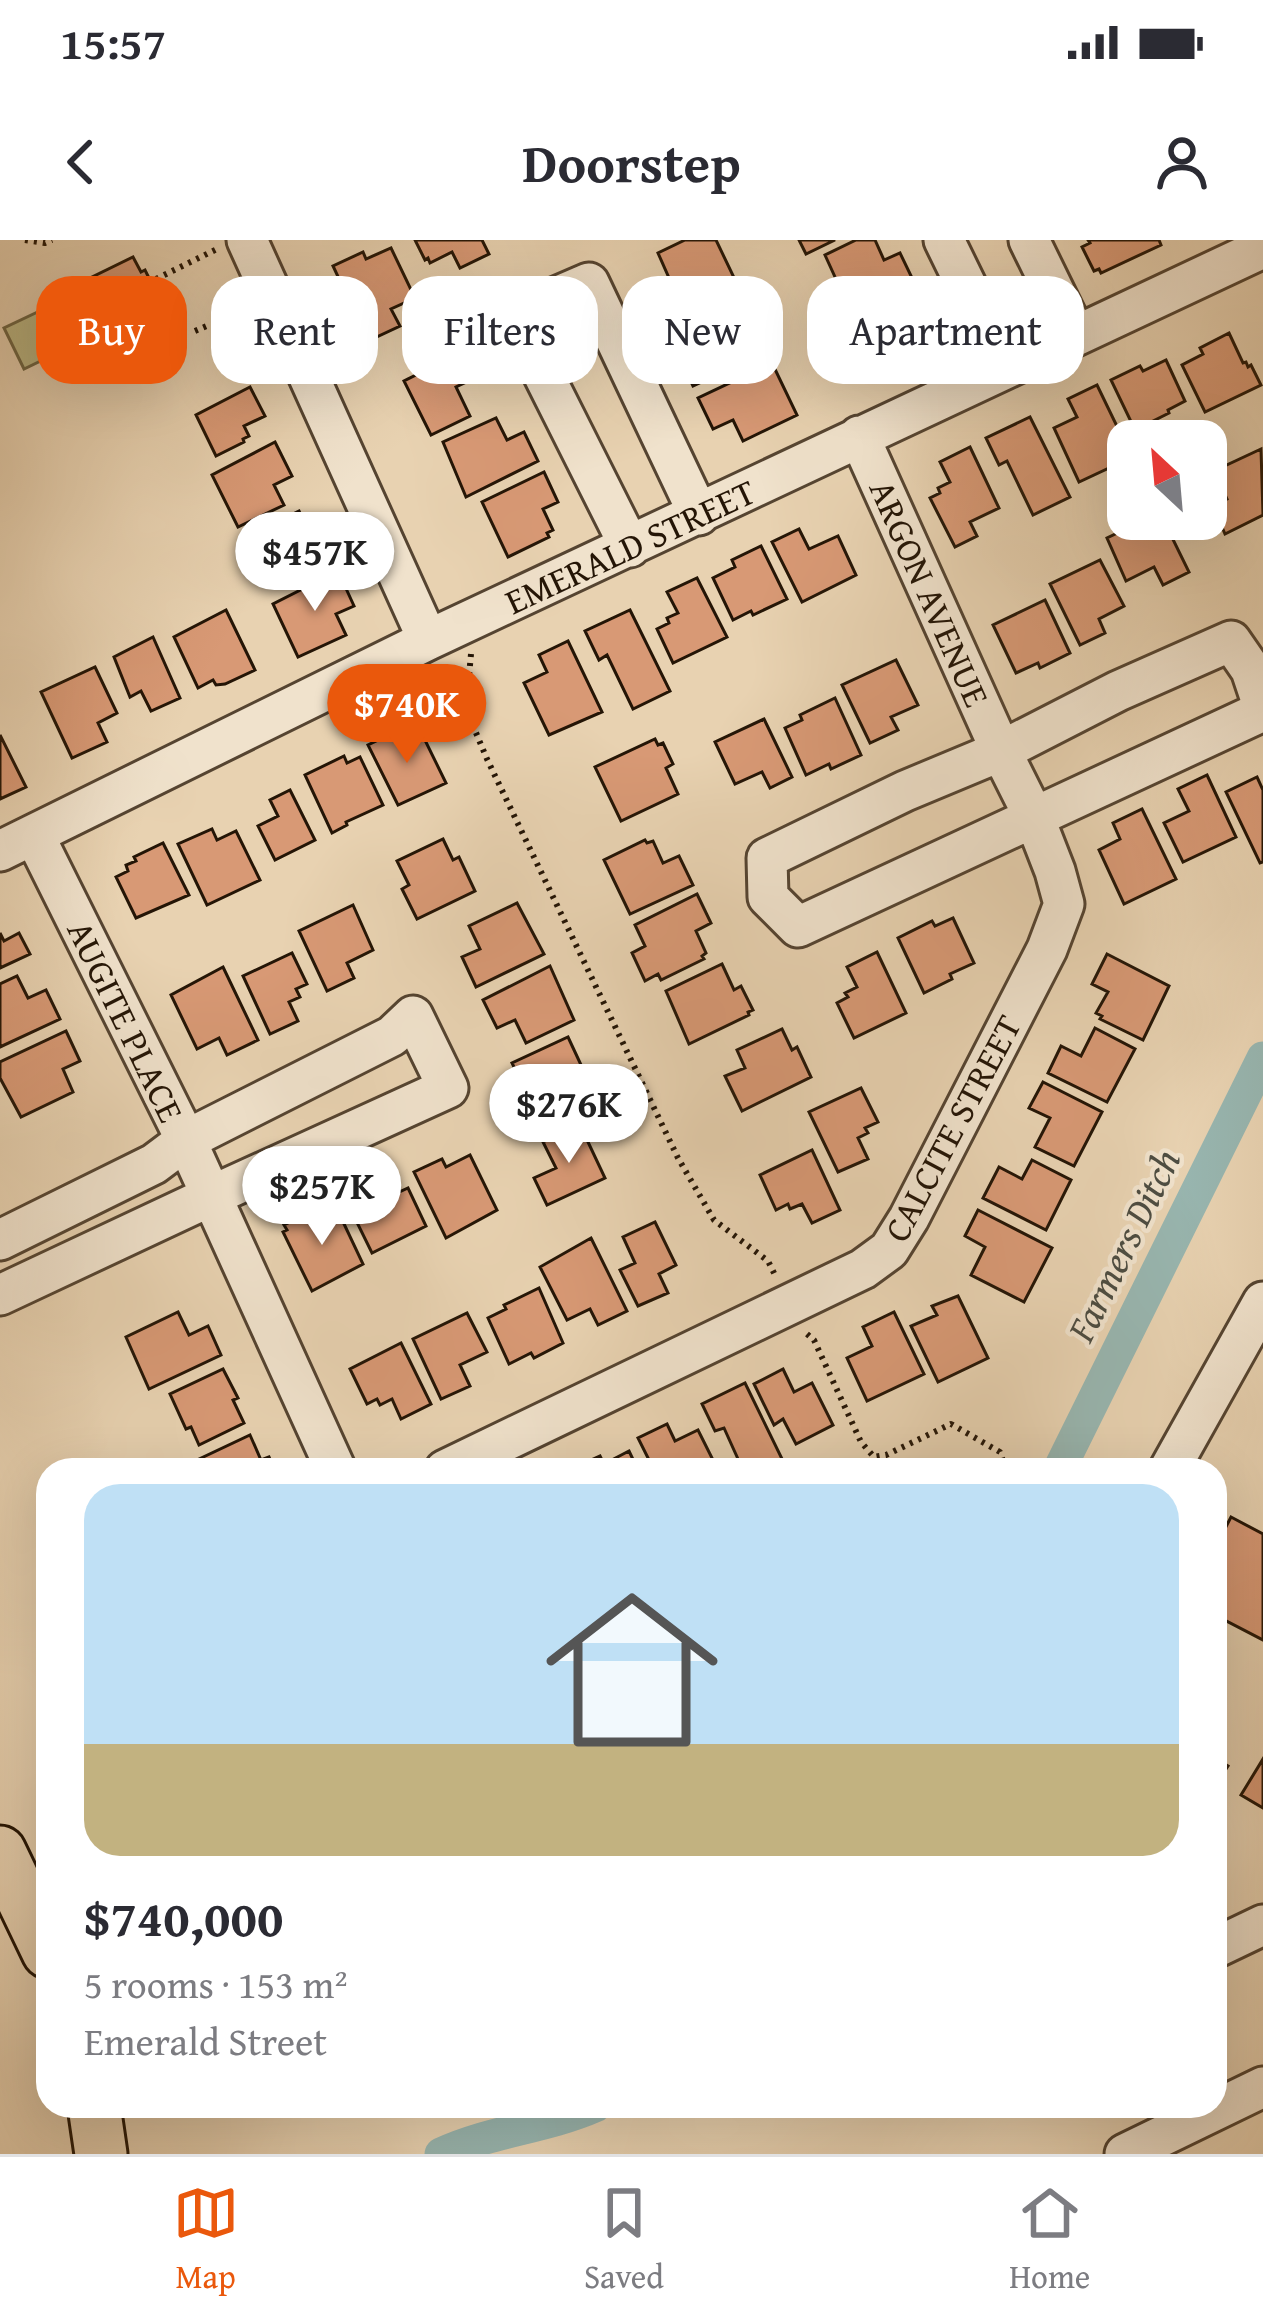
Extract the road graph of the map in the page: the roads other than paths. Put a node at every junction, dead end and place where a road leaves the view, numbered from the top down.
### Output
1 (944, 240) edge
2 (1029, 240) edge
3 (232, 244) edge
4 (1263, 248) edge
5 (962, 276) edge
6 (1047, 276) edge
7 (1084, 330) edge
8 (970, 384) edge
9 (859, 436) junction
10 (699, 515) junction
11 (630, 547) junction
12 (442, 633) junction
13 (1263, 709) edge
14 (1001, 751) junction
15 (1034, 817) junction
16 (17, 843) edge
17 (186, 1140) junction
18 (211, 1196) junction
19 (0, 1240) edge
20 (0, 1295) edge
21 (1263, 1302) edge
22 (331, 1458) edge
23 (470, 1458) edge
24 (1176, 1458) edge
25 (0, 1852) edge
26 (1263, 1925) edge
27 (36, 1927) edge
28 (1227, 1942) edge
29 (1263, 2087) edge
30 (1227, 2104) edge
31 (96, 2118) edge
32 (1199, 2118) edge
33 (101, 2154) edge
34 (1125, 2154) edge

1 - 5 street
2 - 6 street
3 - 12 street
4 - 7 street, EMERALD STREET
8 - 9 street, EMERALD STREET
9 - 10 street, EMERALD STREET
9 - 14 street, ARGON AVENUE
10 - 11 street, EMERALD STREET
10 - 11 street
11 - 12 street, EMERALD STREET
12 - 16 street, EMERALD STREET
13 - 14 street
13 - 15 street
14 - 15 street, CALCITE STREET
14 - 15 street
15 - 23 street, CALCITE STREET
16 - 17 street, AUGITE PLACE
17 - 18 street, AUGITE PLACE
17 - 18 street
17 - 19 street
18 - 20 street
18 - 22 street, AUGITE PLACE
21 - 24 street
25 - 27 main road
26 - 28 street
29 - 30 street
31 - 33 main road
32 - 34 street

